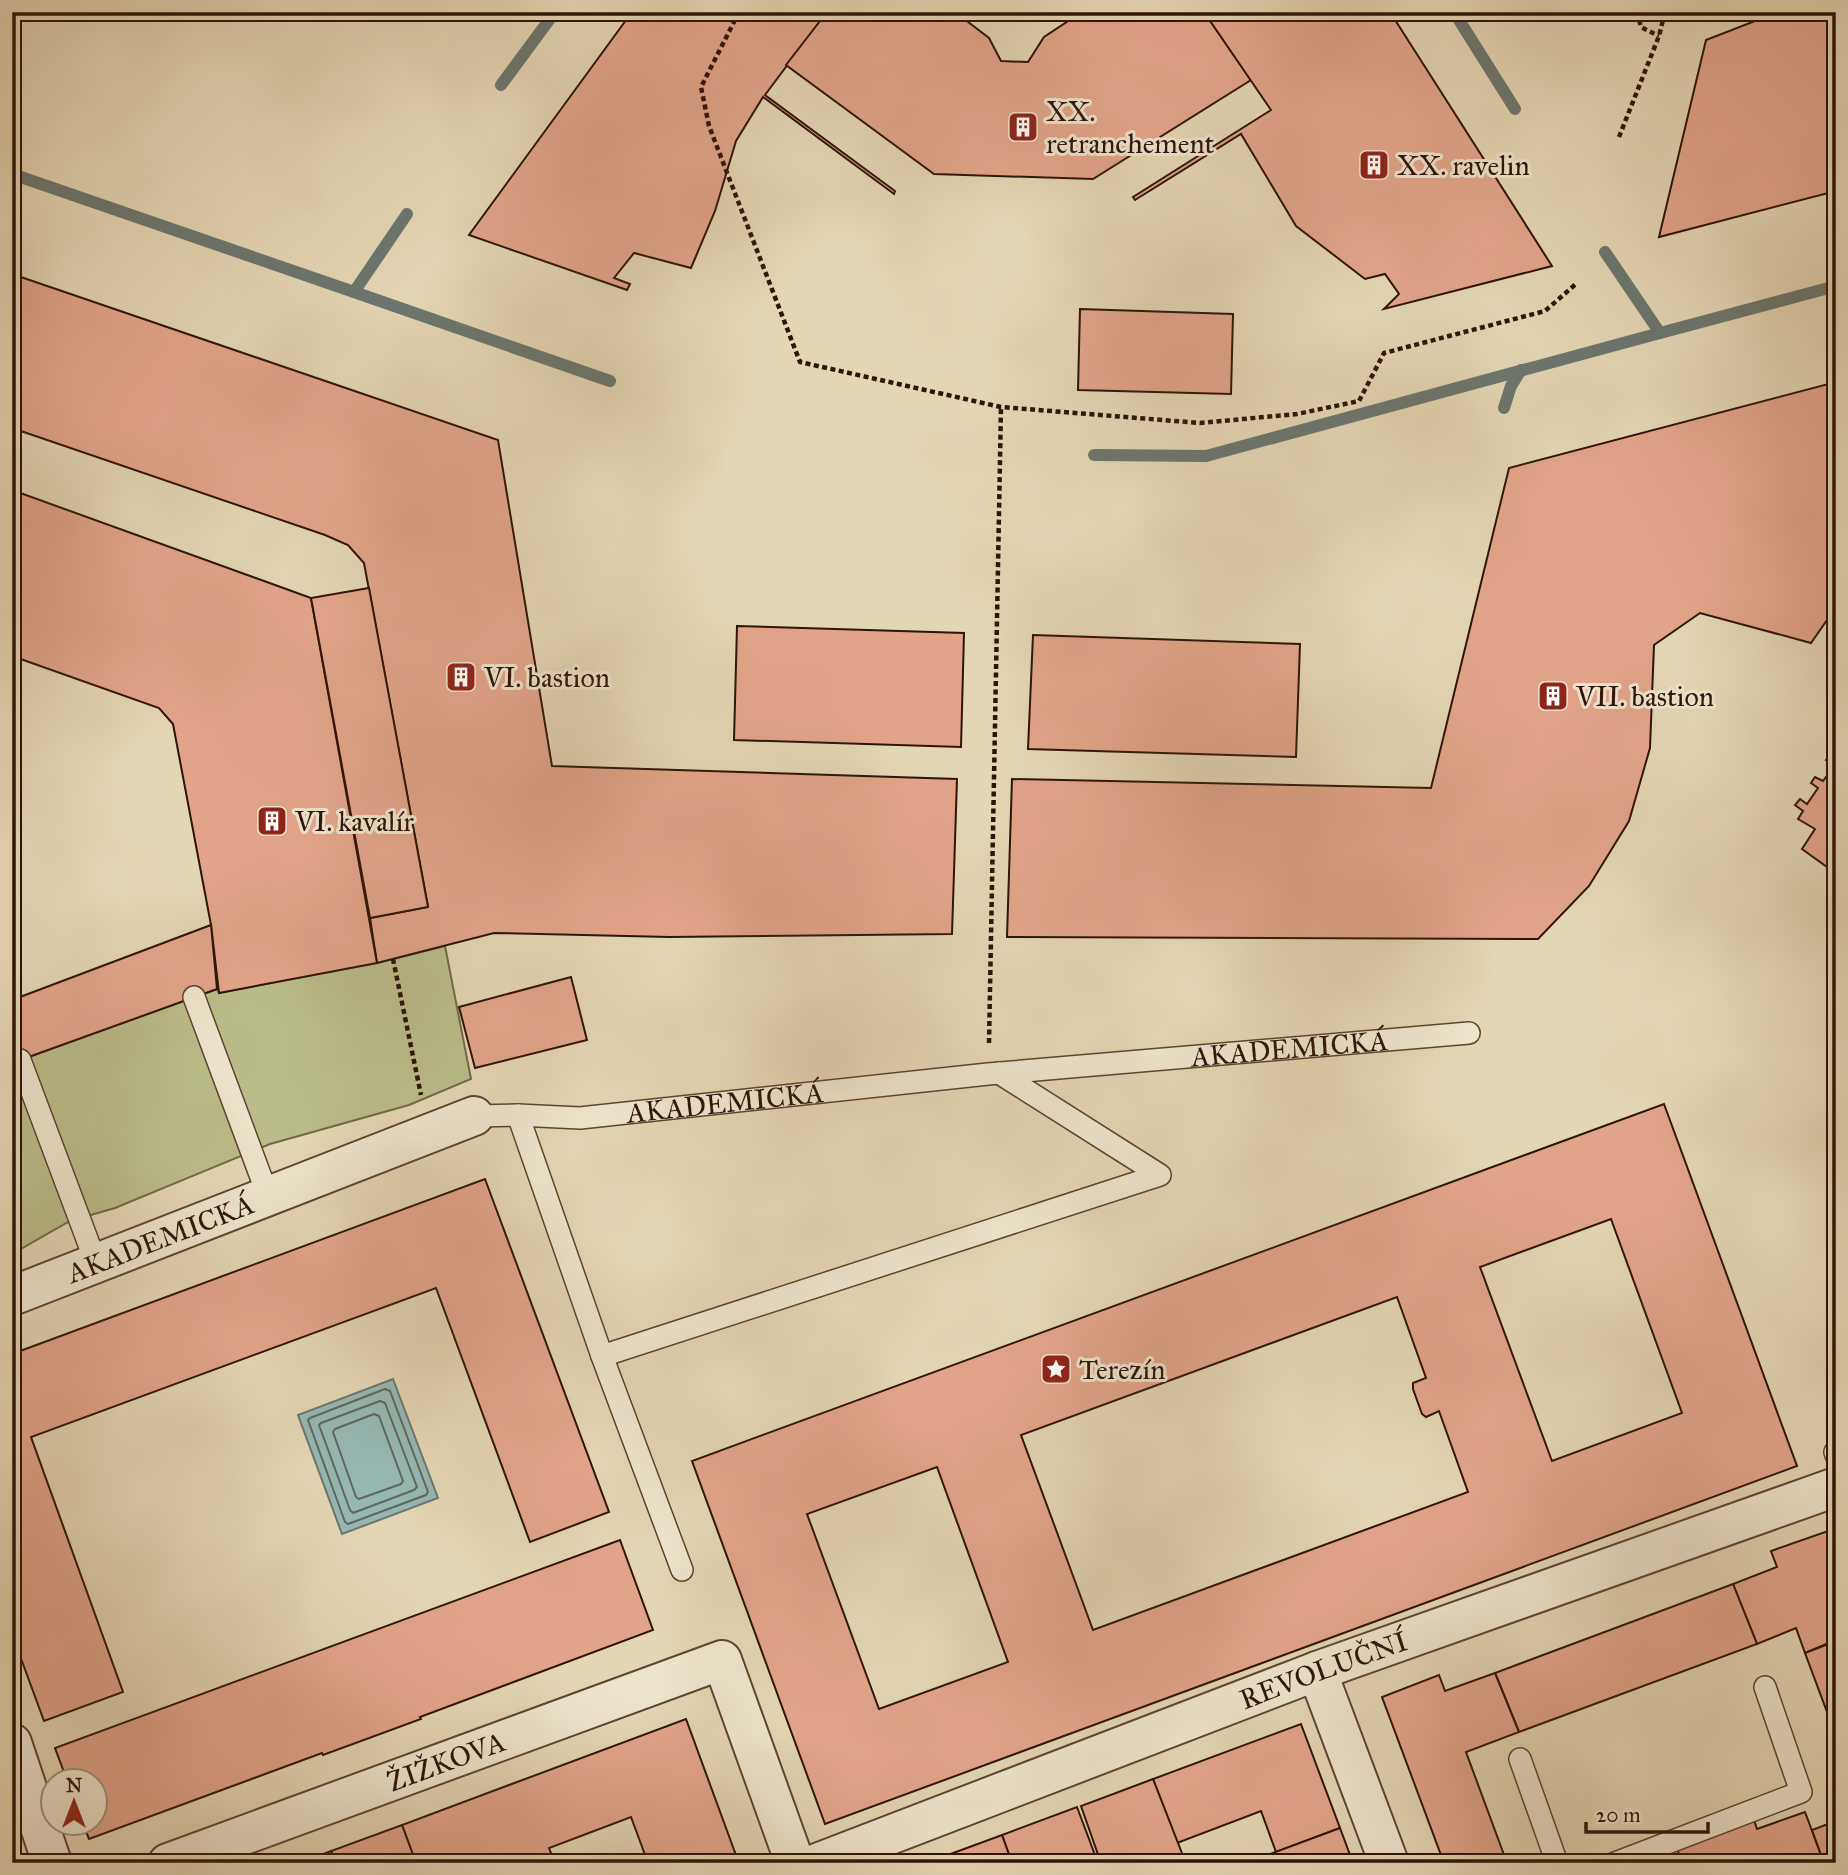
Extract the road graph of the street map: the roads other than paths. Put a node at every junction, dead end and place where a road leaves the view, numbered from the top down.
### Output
1 (194, 997) dead end
2 (1469, 1033) dead end
3 (20, 1060) dead end
4 (993, 1073) junction
5 (518, 1115) junction
6 (474, 1116) joint
7 (268, 1196) junction
8 (96, 1263) junction
9 (12, 1296) edge
10 (602, 1356) junction
11 (1836, 1487) edge
12 (682, 1570) dead end
13 (1317, 1671) junction
14 (1765, 1687) dead end
15 (12, 1743) edge
16 (1520, 1759) dead end
17 (52, 1863) edge
18 (168, 1863) edge
19 (795, 1863) edge
20 (817, 1863) edge
21 (1389, 1863) edge
22 (1557, 1863) edge
23 (1615, 1863) edge

1 - 7 lane
2 - 4 lane, AKADEMICKÁ
3 - 8 lane
4 - 5 lane, AKADEMICKÁ
4 - 10 lane
5 - 6 lane, AKADEMICKÁ
5 - 10 lane
6 - 7 street, AKADEMICKÁ
7 - 8 street, AKADEMICKÁ
8 - 9 street, AKADEMICKÁ
10 - 12 lane
11 - 13 street, REVOLUČNÍ
13 - 20 street, REVOLUČNÍ
13 - 21 street
14 - 23 lane
15 - 17 street
16 - 22 lane
18 - 19 street, ŽIŽKOVA

